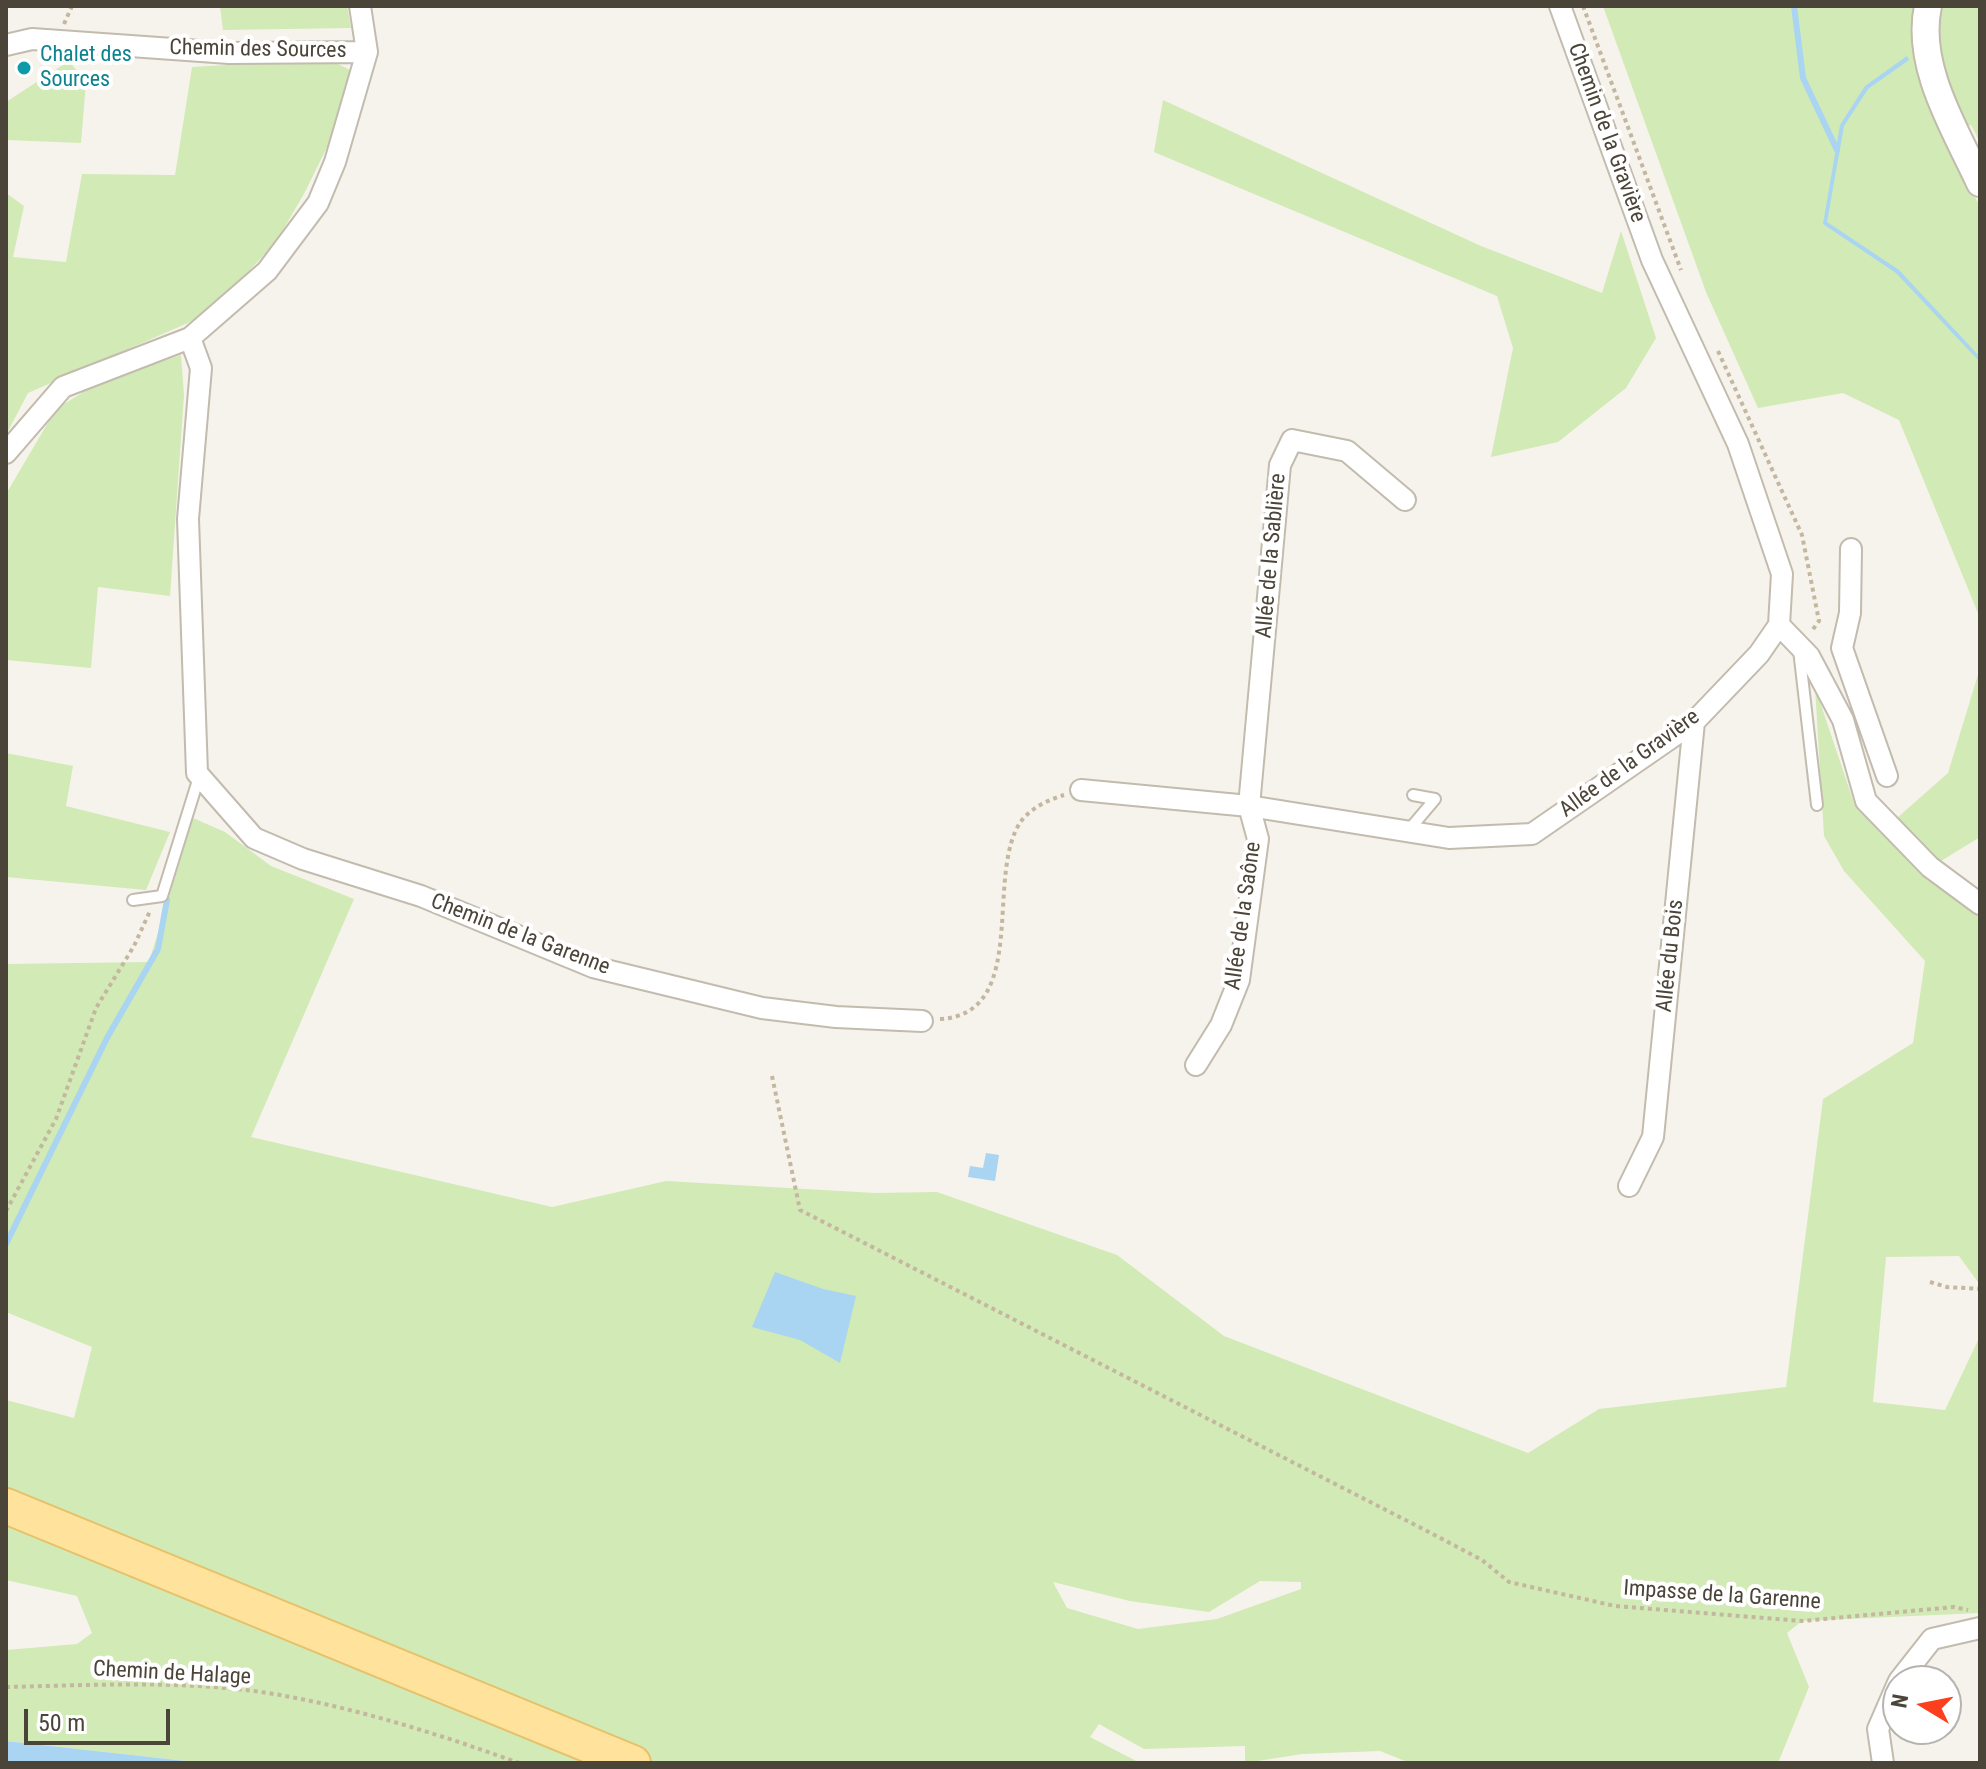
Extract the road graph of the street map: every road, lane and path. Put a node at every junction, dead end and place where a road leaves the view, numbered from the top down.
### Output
1 (360, 6) edge
2 (1560, 6) edge
3 (1583, 6) edge
4 (1928, 6) edge
5 (6, 45) edge
6 (367, 52) junction
7 (1980, 183) edge
8 (1686, 283) dead end
9 (190, 338) junction
10 (1712, 338) dead end
11 (6, 453) edge
12 (1405, 500) dead end
13 (1851, 549) dead end
14 (1779, 625) junction
15 (1842, 648) junction
16 (1804, 652) junction
17 (1694, 722) junction
18 (200, 776) junction
19 (1887, 776) dead end
20 (1081, 790) joint
21 (1413, 795) dead end
22 (1817, 805) dead end
23 (1249, 806) junction
24 (1408, 831) junction
25 (155, 899) junction
26 (133, 900) dead end
27 (1980, 904) edge
28 (922, 1021) joint
29 (1196, 1065) dead end
30 (772, 1076) dead end
31 (1629, 1186) dead end
32 (6, 1211) edge
33 (1930, 1282) dead end
34 (1980, 1289) edge
35 (6, 1506) edge
36 (1976, 1620) edge
37 (1911, 1665) edge
38 (6, 1687) edge
39 (1882, 1720) edge
40 (519, 1763) edge
41 (633, 1763) edge
42 (1883, 1763) edge

1 - 6 street
2 - 14 street, Chemin de la Gravière
3 - 8 path
4 - 7 street
5 - 6 street, Chemin des Sources
6 - 9 street
9 - 11 street
9 - 18 street
10 - 16 path
12 - 23 street, Allée de la Sablière
13 - 15 street
14 - 16 street
14 - 17 street, Allée de la Gravière
15 - 16 street
15 - 19 street
16 - 22 lane
16 - 27 street
17 - 24 street, Allée de la Gravière
17 - 31 street, Allée du Bois
18 - 25 lane
18 - 28 street, Chemin de la Garenne
20 - 23 street
20 - 28 path
21 - 24 lane
23 - 24 street, Allée de la Gravière
23 - 29 street, Allée de la Saône
25 - 26 lane
25 - 32 path
30 - 36 path, Impasse de la Garenne
33 - 34 path
35 - 41 main road
36 - 37 street
38 - 40 path, Chemin de Halage
39 - 42 street

